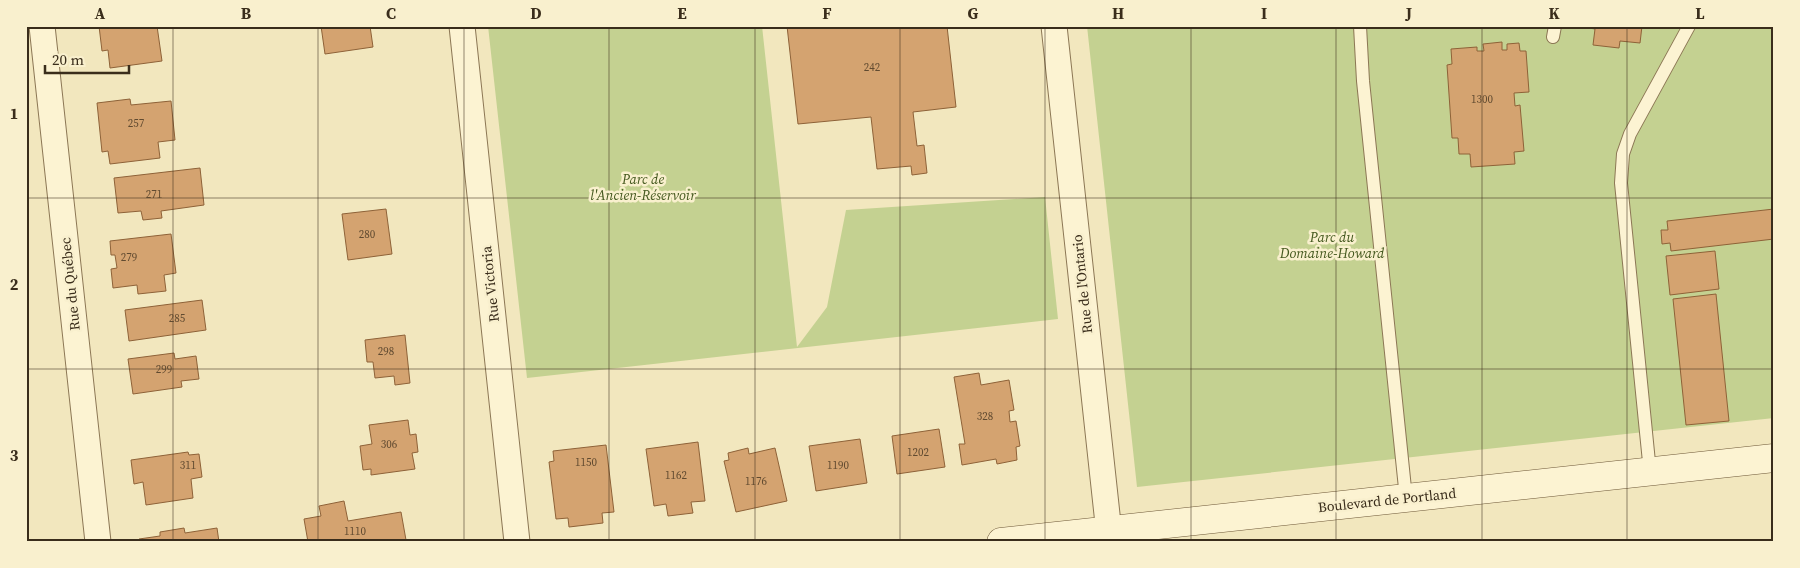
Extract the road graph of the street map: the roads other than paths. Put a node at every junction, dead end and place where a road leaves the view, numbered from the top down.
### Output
1 (42, 26) edge
2 (462, 26) edge
3 (1054, 26) edge
4 (1360, 26) edge
5 (1689, 26) edge
6 (1774, 458) edge
7 (1650, 472) junction
8 (1406, 498) junction
9 (1109, 536) edge
10 (98, 542) edge
11 (517, 542) edge
12 (1001, 542) edge

1 - 10 street, Rue du Québec
2 - 11 street, Rue Victoria
3 - 9 street, Rue de l'Ontario
4 - 8 lane
5 - 7 lane
6 - 7 main road, Boulevard de Portland
7 - 8 main road, Boulevard de Portland
8 - 9 main road, Boulevard de Portland
9 - 12 main road, Boulevard de Portland

